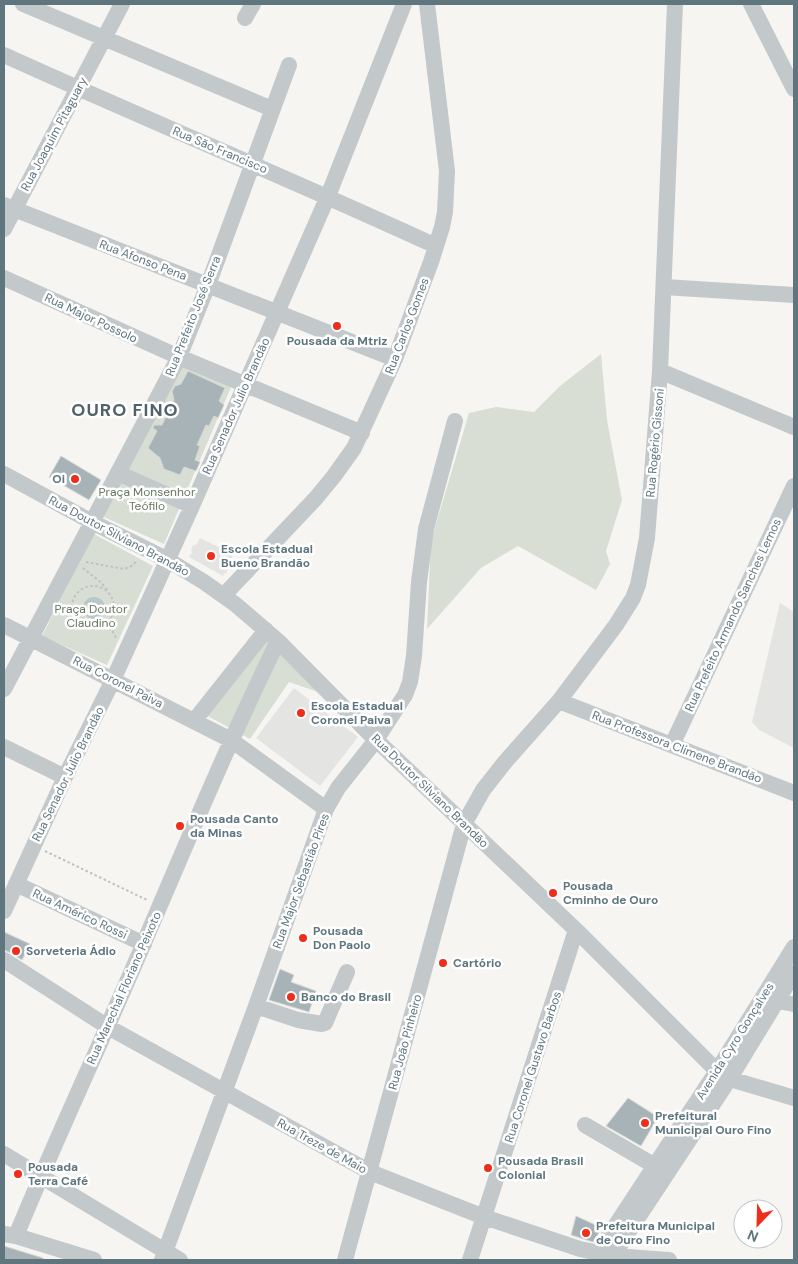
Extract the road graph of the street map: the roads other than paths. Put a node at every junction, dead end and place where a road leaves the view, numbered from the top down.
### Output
1 (24, 4) edge
2 (122, 4) edge
3 (253, 4) edge
4 (404, 4) edge
5 (427, 4) edge
6 (675, 4) edge
7 (751, 4) edge
8 (245, 18) dead end
9 (104, 39) junction
10 (4, 55) edge
11 (288, 65) dead end
12 (78, 89) junction
13 (794, 89) edge
14 (272, 109) junction
15 (252, 164) junction
16 (328, 196) junction
17 (9, 207) edge
18 (4, 229) edge
19 (436, 246) junction
20 (4, 278) edge
21 (208, 286) junction
22 (664, 287) junction
23 (794, 296) edge
24 (276, 312) junction
25 (179, 358) junction
26 (394, 359) junction
27 (660, 371) junction
28 (245, 385) junction
29 (455, 421) dead end
30 (794, 427) edge
31 (362, 433) junction
32 (118, 473) junction
33 (4, 474) edge
34 (794, 486) edge
35 (192, 506) junction
36 (92, 522) junction
37 (168, 560) junction
38 (224, 595) junction
39 (4, 626) edge
40 (272, 636) junction
41 (30, 639) junction
42 (113, 680) junction
43 (4, 689) edge
44 (559, 701) junction
45 (194, 720) junction
46 (231, 740) junction
47 (376, 740) junction
48 (672, 745) junction
49 (4, 747) edge
50 (65, 777) junction
51 (794, 793) edge
52 (326, 809) junction
53 (464, 824) junction
54 (16, 884) junction
55 (4, 911) edge
56 (576, 930) junction
57 (144, 944) junction
58 (794, 947) edge
59 (4, 960) edge
60 (347, 972) dead end
61 (794, 973) edge
62 (769, 999) junction
63 (794, 1004) edge
64 (256, 1006) junction
65 (108, 1027) junction
66 (723, 1074) junction
67 (223, 1091) junction
68 (794, 1098) edge
69 (585, 1125) dead end
70 (4, 1154) edge
71 (656, 1166) junction
72 (370, 1172) junction
73 (41, 1176) junction
74 (484, 1217) junction
75 (10, 1235) edge
76 (163, 1256) edge
77 (603, 1257) edge
78 (94, 1260) edge
79 (180, 1260) edge
80 (345, 1260) edge
81 (470, 1260) edge
82 (668, 1260) edge

1 - 9 street
2 - 9 street, Rua Joaquim Pitaguary
3 - 8 street
4 - 16 street, Rua Senador Julio Brandão
5 - 19 street, Rua Carlos Gomes
6 - 22 street, Rua Rogério Gissoni
7 - 13 street
9 - 12 street, Rua Joaquim Pitaguary
9 - 14 street
10 - 12 street, Rua São Francisco
11 - 14 street, Rua Prefeito José Serra
12 - 15 street, Rua São Francisco
12 - 17 street, Rua Joaquim Pitaguary
14 - 15 street, Rua Prefeito José Serra
15 - 16 street, Rua São Francisco
15 - 21 street, Rua Prefeito José Serra
16 - 19 street, Rua São Francisco
16 - 24 street, Rua Senador Julio Brandão
17 - 18 street, Rua Joaquim Pitaguary
17 - 21 street, Rua Afonso Pena
19 - 26 street, Rua Carlos Gomes
20 - 25 street, Rua Major Possolo
21 - 24 street, Rua Afonso Pena
21 - 25 street, Rua Prefeito José Serra
22 - 23 street
22 - 27 street, Rua Rogério Gissoni
24 - 26 street, Rua Afonso Pena
24 - 28 street, Rua Senador Julio Brandão
25 - 28 street
25 - 32 street, Rua Prefeito José Serra
26 - 31 street, Rua Carlos Gomes
27 - 30 street
27 - 44 street, Rua Rogério Gissoni
28 - 31 street
28 - 35 street, Rua Senador Julio Brandão
29 - 47 street, Rua Major Sebastião Pires
31 - 38 street, Rua Carlos Gomes
32 - 35 street
32 - 36 street, Rua Prefeito José Serra
33 - 36 street, Rua Doutor Silviano Brandão
34 - 48 street, Rua Prefeito Armando Sanches Lemos
35 - 37 street, Rua Senador Julio Brandão
36 - 37 street, Rua Doutor Silviano Brandão
36 - 41 street, Rua Prefeito José Serra
37 - 38 street, Rua Doutor Silviano Brandão
37 - 42 street, Rua Senador Julio Brandão
38 - 40 street, Rua Doutor Silviano Brandão
39 - 41 street, Rua Coronel Paiva
40 - 45 street
40 - 46 street, Rua Marechal Floriano Peixoto
40 - 47 street, Rua Doutor Silviano Brandão
41 - 42 street, Rua Coronel Paiva
41 - 43 street, Rua Prefeito José Serra
42 - 45 street, Rua Coronel Paiva
42 - 50 street, Rua Senador Julio Brandão
44 - 48 street, Rua Professora Climene Brandão
44 - 53 street, Rua Rogério Gissoni
45 - 46 street, Rua Coronel Paiva
46 - 52 street, Rua Coronel Paiva
46 - 57 street, Rua Marechal Floriano Peixoto
47 - 52 street, Rua Major Sebastião Pires
47 - 53 street, Rua Doutor Silviano Brandão
48 - 51 street, Rua Professora Climene Brandão
49 - 50 street
50 - 54 street, Rua Senador Julio Brandão
52 - 64 street, Rua Major Sebastião Pires
53 - 56 street, Rua Doutor Silviano Brandão
53 - 72 street, Rua João Pinheiro
54 - 55 street, Rua Senador Julio Brandão
54 - 57 street, Rua Américo Rossi
56 - 66 street, Rua Doutor Silviano Brandão
56 - 74 street, Rua Coronel Gustavo Barbos
57 - 65 street, Rua Marechal Floriano Peixoto
58 - 62 street, Avenida Cyro Gonçalves
59 - 65 street, Rua Treze de Maio
60 - 64 street
61 - 62 street, Avenida Cyro Gonçalves
62 - 63 street
62 - 66 street, Avenida Cyro Gonçalves
64 - 67 street, Rua Major Sebastião Pires
65 - 67 street, Rua Treze de Maio
65 - 73 street, Rua Marechal Floriano Peixoto
66 - 68 street
66 - 71 street, Avenida Cyro Gonçalves
66 - 77 street, Avenida Cyro Gonçalves
67 - 72 street, Rua Treze de Maio
67 - 76 street, Rua Major Sebastião Pires
69 - 71 street
70 - 73 street
71 - 77 street, Avenida Cyro Gonçalves
72 - 74 street, Rua Treze de Maio
72 - 80 street, Rua João Pinheiro
73 - 75 street, Rua Marechal Floriano Peixoto
73 - 76 street
74 - 77 street, Rua Treze de Maio
74 - 81 street, Rua Coronel Gustavo Barbos
75 - 78 street
76 - 79 street
77 - 82 street, Rua Treze de Maio

